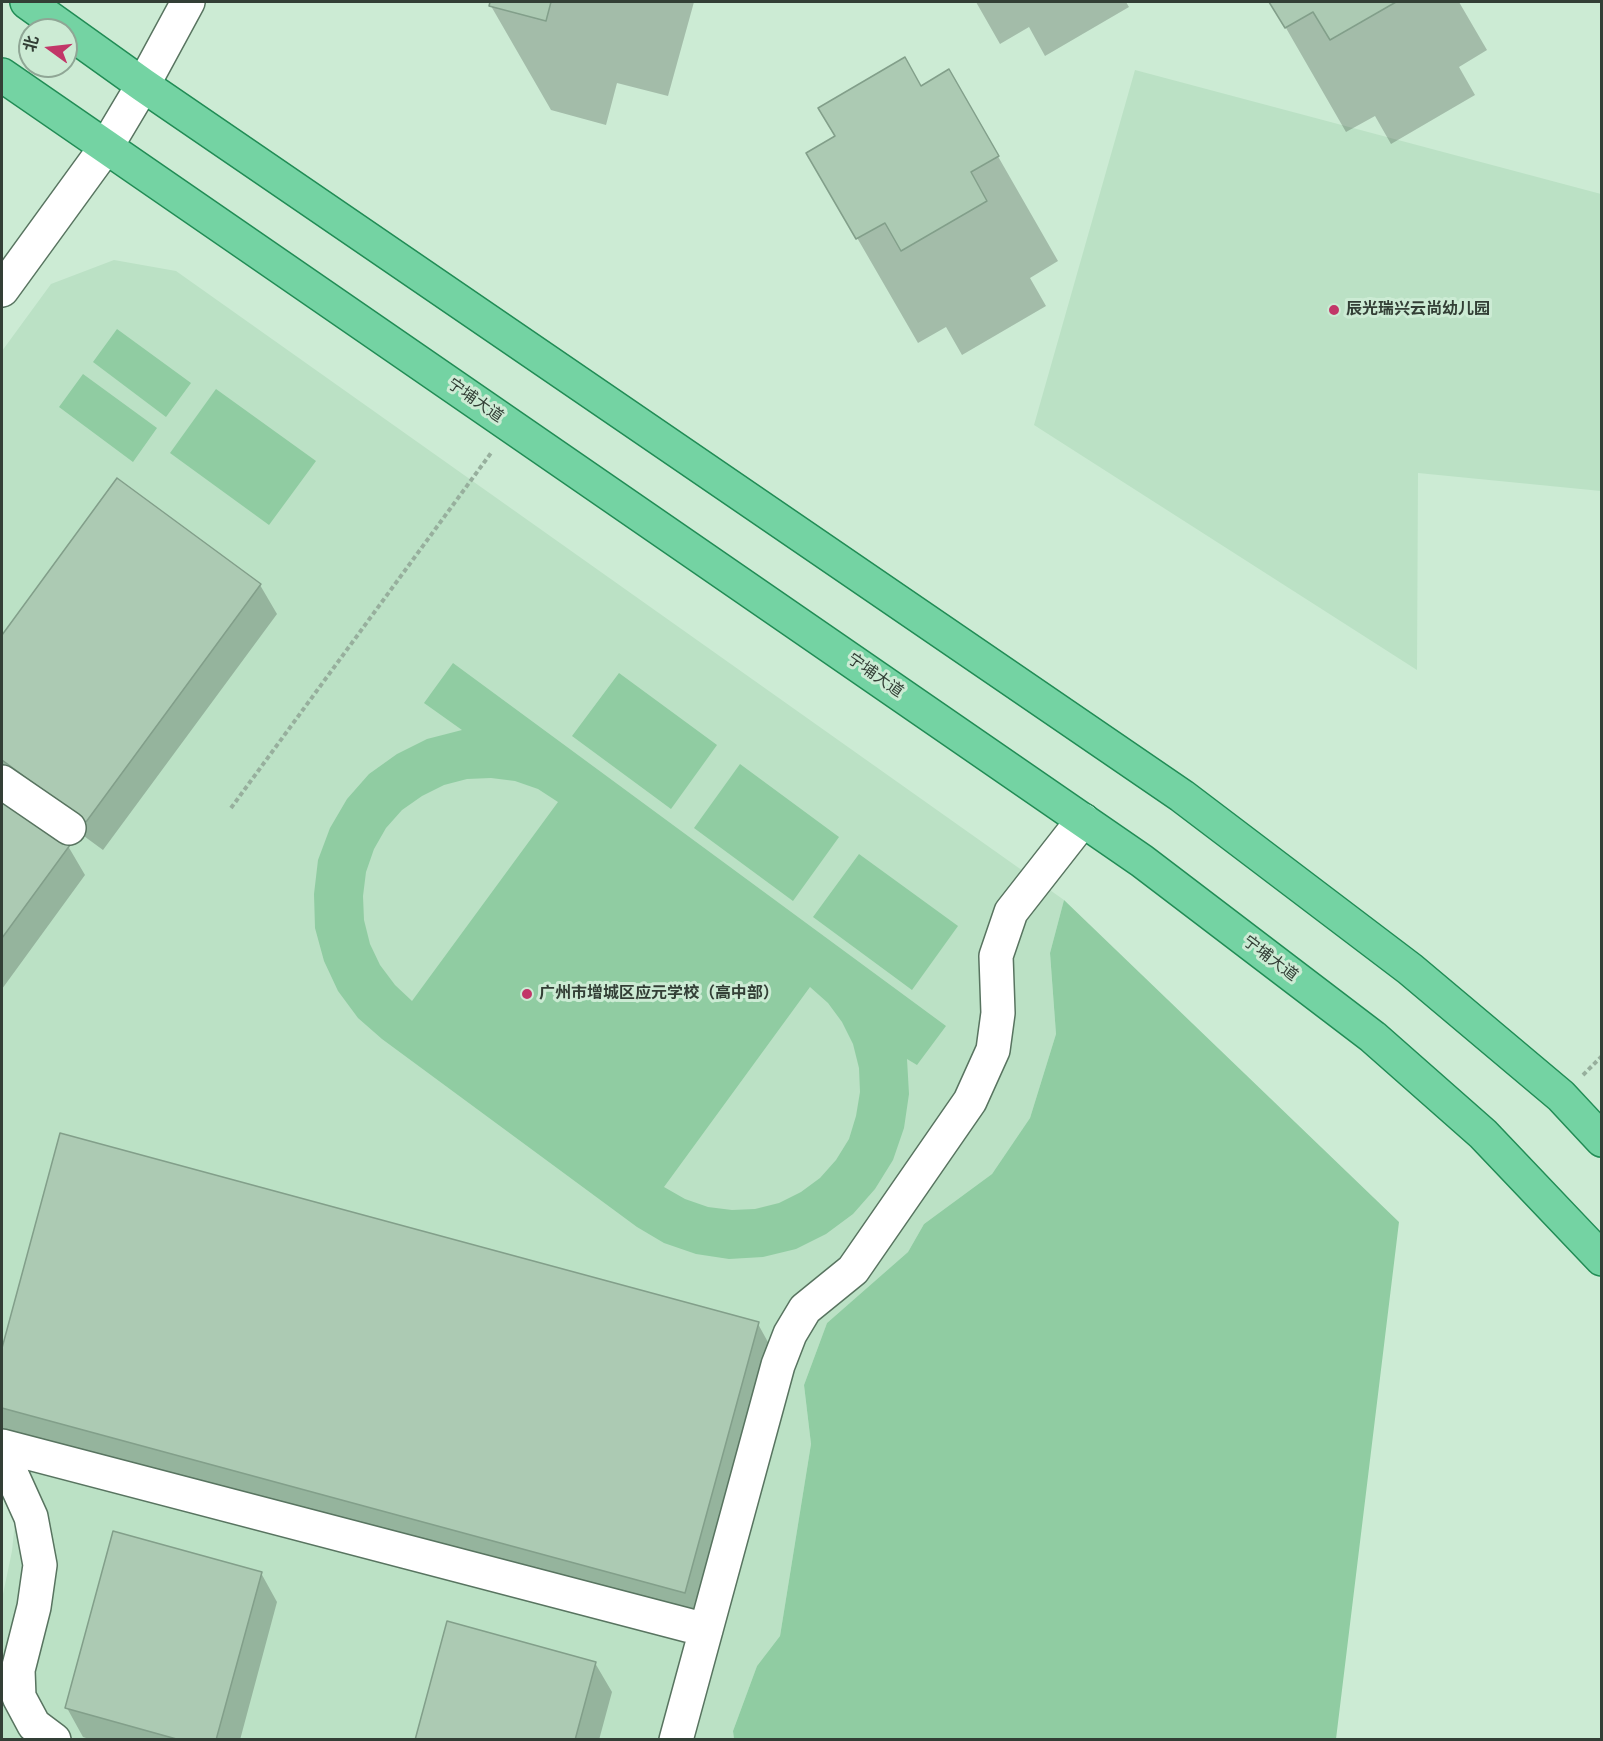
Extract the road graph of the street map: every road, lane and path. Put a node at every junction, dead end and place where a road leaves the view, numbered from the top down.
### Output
1 (27, 2) edge
2 (188, 2) edge
3 (2, 75) edge
4 (143, 85) junction
5 (106, 147) junction
6 (2, 290) edge
7 (511, 426) junction
8 (2, 782) edge
9 (231, 808) dead end
10 (1083, 820) junction
11 (69, 828) dead end
12 (1602, 1140) edge
13 (1602, 1259) edge
14 (2, 1446) edge
15 (2, 1464) edge
16 (706, 1630) junction
17 (54, 1740) edge
18 (676, 1740) edge

1 - 4 main road
2 - 4 street
3 - 5 main road, 宁埔大道
4 - 5 street
4 - 12 main road
5 - 6 street
5 - 7 main road, 宁埔大道
7 - 9 path
7 - 10 main road, 宁埔大道
8 - 11 street
10 - 13 main road, 宁埔大道
10 - 16 street
14 - 16 street
15 - 17 street
16 - 18 street

